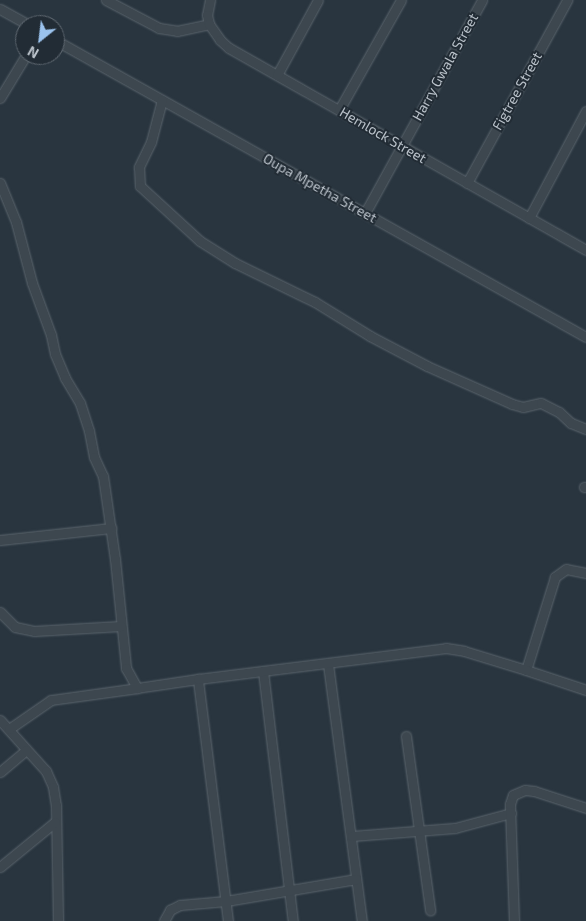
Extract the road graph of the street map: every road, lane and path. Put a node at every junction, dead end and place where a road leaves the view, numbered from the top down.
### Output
1 (106, 0) edge
2 (210, 0) edge
3 (318, 0) edge
4 (400, 0) edge
5 (482, 0) edge
6 (567, 0) edge
7 (0, 9) edge
8 (15, 17) edge
9 (209, 24) junction
10 (65, 46) edge
11 (20, 65) edge
12 (277, 75) junction
13 (0, 98) edge
14 (162, 100) junction
15 (339, 110) junction
16 (586, 111) edge
17 (402, 146) junction
18 (0, 183) edge
19 (467, 183) junction
20 (366, 214) junction
21 (529, 218) junction
22 (585, 246) edge
23 (586, 337) edge
24 (586, 429) edge
25 (111, 528) junction
26 (0, 540) edge
27 (586, 573) edge
28 (0, 612) edge
29 (121, 626) junction
30 (328, 664) junction
31 (526, 670) junction
32 (263, 671) junction
33 (198, 679) junction
34 (138, 688) junction
35 (586, 690) edge
36 (0, 720) edge
37 (9, 730) junction
38 (406, 736) dead end
39 (26, 750) junction
40 (0, 772) edge
41 (586, 808) edge
42 (511, 813) junction
43 (55, 822) junction
44 (419, 829) junction
45 (352, 836) junction
46 (0, 867) edge
47 (356, 879) junction
48 (289, 890) junction
49 (226, 901) junction
50 (430, 910) dead end
51 (58, 921) edge
52 (164, 921) edge
53 (228, 921) edge
54 (292, 921) edge
55 (362, 921) edge
56 (514, 921) edge

1 - 9 street
2 - 9 street
3 - 12 street
4 - 15 street
5 - 17 street, Harry Gwala Street
6 - 19 street, Figtree Street
7 - 8 street
9 - 12 street, Hemlock Street
10 - 14 street, Oupa Mpetha Street
11 - 13 street
12 - 15 street, Hemlock Street
14 - 20 street, Oupa Mpetha Street
14 - 24 street
15 - 17 street, Hemlock Street
16 - 21 street
17 - 19 street, Hemlock Street
17 - 20 street, Harry Gwala Street
18 - 25 street
19 - 21 street, Hemlock Street
20 - 23 street, Oupa Mpetha Street
21 - 22 street, Hemlock Street
25 - 26 street
25 - 29 street
27 - 31 street
28 - 29 street
29 - 34 street
30 - 31 street
30 - 32 street
30 - 45 street
31 - 35 street
32 - 33 street
32 - 48 street
33 - 34 street
33 - 49 street
34 - 37 street
36 - 37 street
37 - 39 street
38 - 44 street
39 - 40 street
39 - 43 street
41 - 42 street
42 - 44 street
42 - 56 street
43 - 46 street
43 - 51 street
44 - 45 street
44 - 50 street
45 - 47 street
47 - 48 street
47 - 55 street
48 - 49 street
48 - 54 street
49 - 52 street
49 - 53 street

